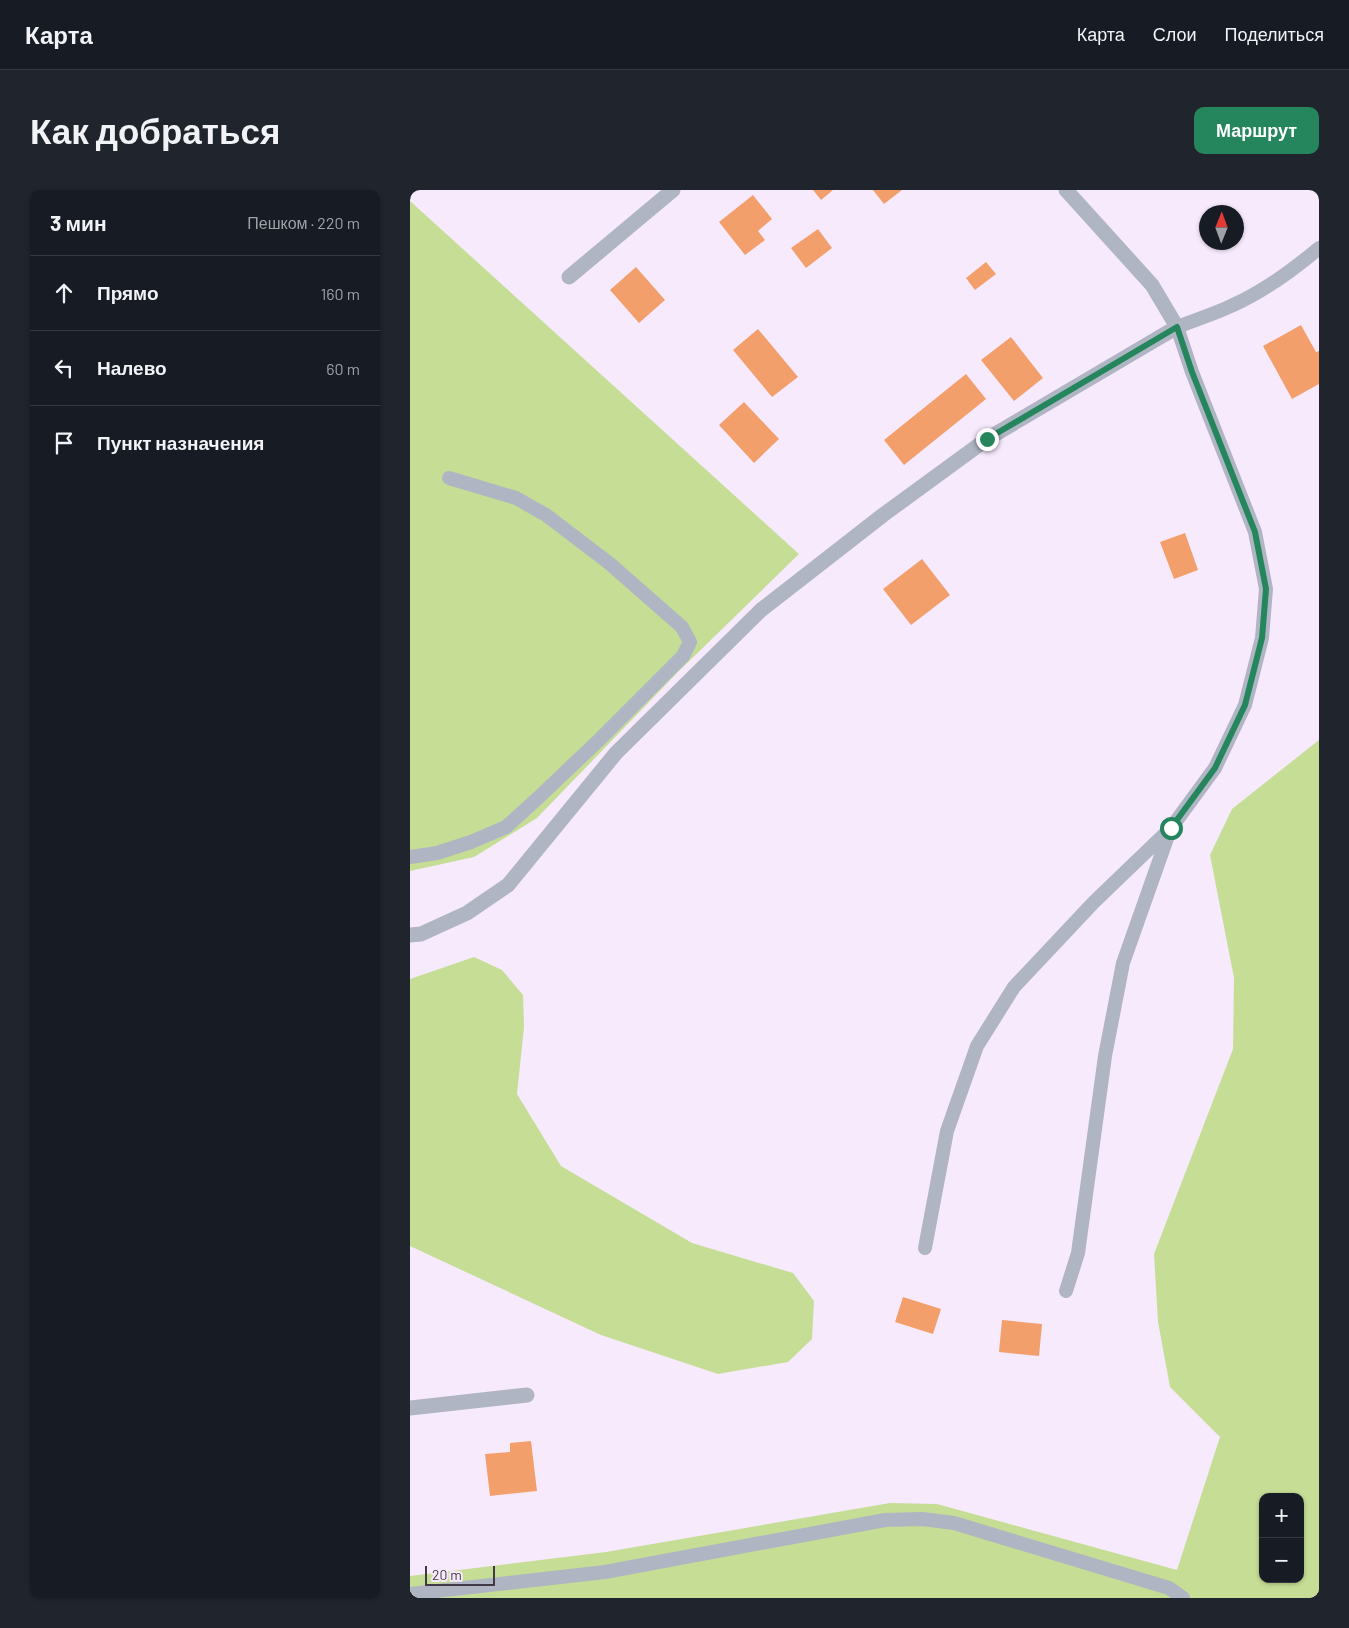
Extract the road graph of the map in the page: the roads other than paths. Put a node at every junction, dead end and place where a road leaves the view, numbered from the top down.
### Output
1 (673, 190) edge
2 (1066, 190) edge
3 (1319, 248) edge
4 (569, 277) dead end
5 (1177, 327) junction
6 (449, 478) dead end
7 (1171, 828) junction
8 (410, 858) edge
9 (410, 935) edge
10 (925, 1248) dead end
11 (1066, 1291) dead end
12 (527, 1395) dead end
13 (410, 1408) edge
14 (410, 1594) edge
15 (1183, 1598) edge

1 - 4 street
2 - 5 street
3 - 5 lane
5 - 7 lane
5 - 9 street
6 - 8 lane
7 - 10 lane
7 - 11 lane
12 - 13 street
14 - 15 lane

